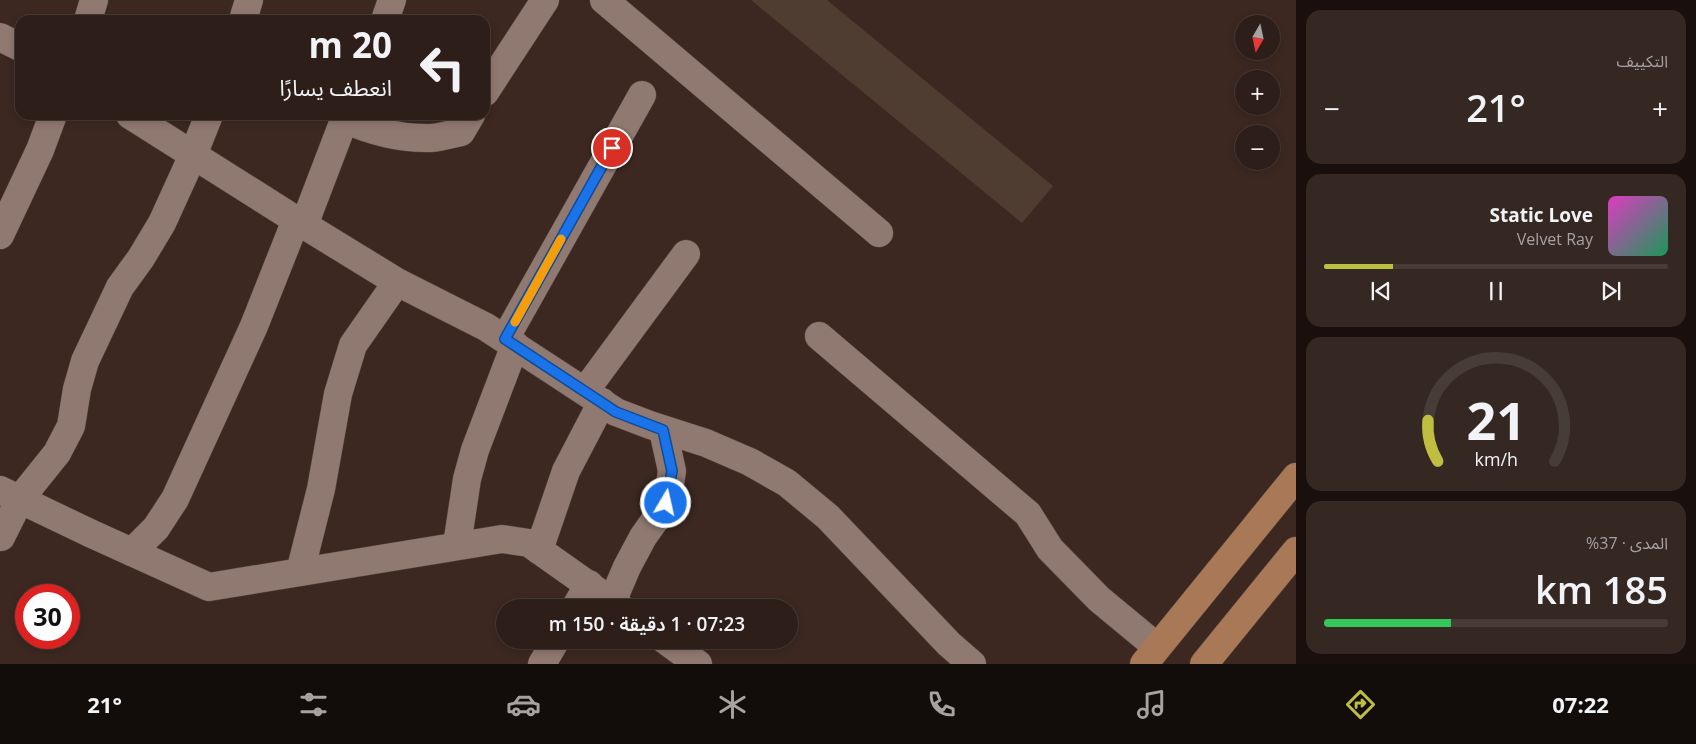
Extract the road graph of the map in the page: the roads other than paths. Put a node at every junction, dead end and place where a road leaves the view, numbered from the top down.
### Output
1 (94, 0) edge
2 (249, 0) edge
3 (392, 0) edge
4 (545, 0) edge
5 (604, 0) edge
6 (90, 15) edge
7 (244, 15) edge
8 (386, 15) edge
9 (0, 37) edge
10 (15, 44) edge
11 (490, 84) edge
12 (642, 95) dead end
13 (51, 120) edge
14 (138, 120) edge
15 (207, 120) edge
16 (344, 120) edge
17 (350, 120) edge
18 (468, 120) edge
19 (193, 155) junction
20 (300, 223) junction
21 (879, 234) dead end
22 (0, 235) edge
23 (686, 254) dead end
24 (397, 282) junction
25 (819, 336) dead end
26 (510, 342) junction
27 (593, 397) junction
28 (663, 430) junction
29 (1296, 477) edge
30 (10, 494) edge
31 (1, 537) dead end
32 (457, 545) junction
33 (539, 550) junction
34 (1296, 551) edge
35 (132, 552) junction
36 (300, 572) junction
37 (589, 584) junction
38 (580, 599) edge
39 (608, 599) edge
40 (618, 599) edge
41 (551, 649) edge
42 (677, 649) edge
43 (1151, 656) edge
44 (542, 664) edge
45 (698, 664) edge
46 (972, 664) edge
47 (1204, 664) edge

1 - 6 street
2 - 7 street
3 - 8 street
4 - 11 street
5 - 21 street
9 - 10 street
12 - 26 street
13 - 22 street
14 - 19 street
15 - 19 street
16 - 20 street
17 - 18 street
19 - 20 street
19 - 30 street
20 - 24 street
20 - 35 street
23 - 27 street
24 - 26 street
24 - 36 street
25 - 43 street
26 - 27 street
26 - 32 street
27 - 28 street
27 - 33 street
28 - 40 street
28 - 46 street
29 - 43 main road
30 - 31 street
30 - 35 street
32 - 33 street
32 - 36 street
33 - 37 street
34 - 47 main road
35 - 36 street
37 - 38 street
37 - 39 street
41 - 44 street
42 - 45 street

